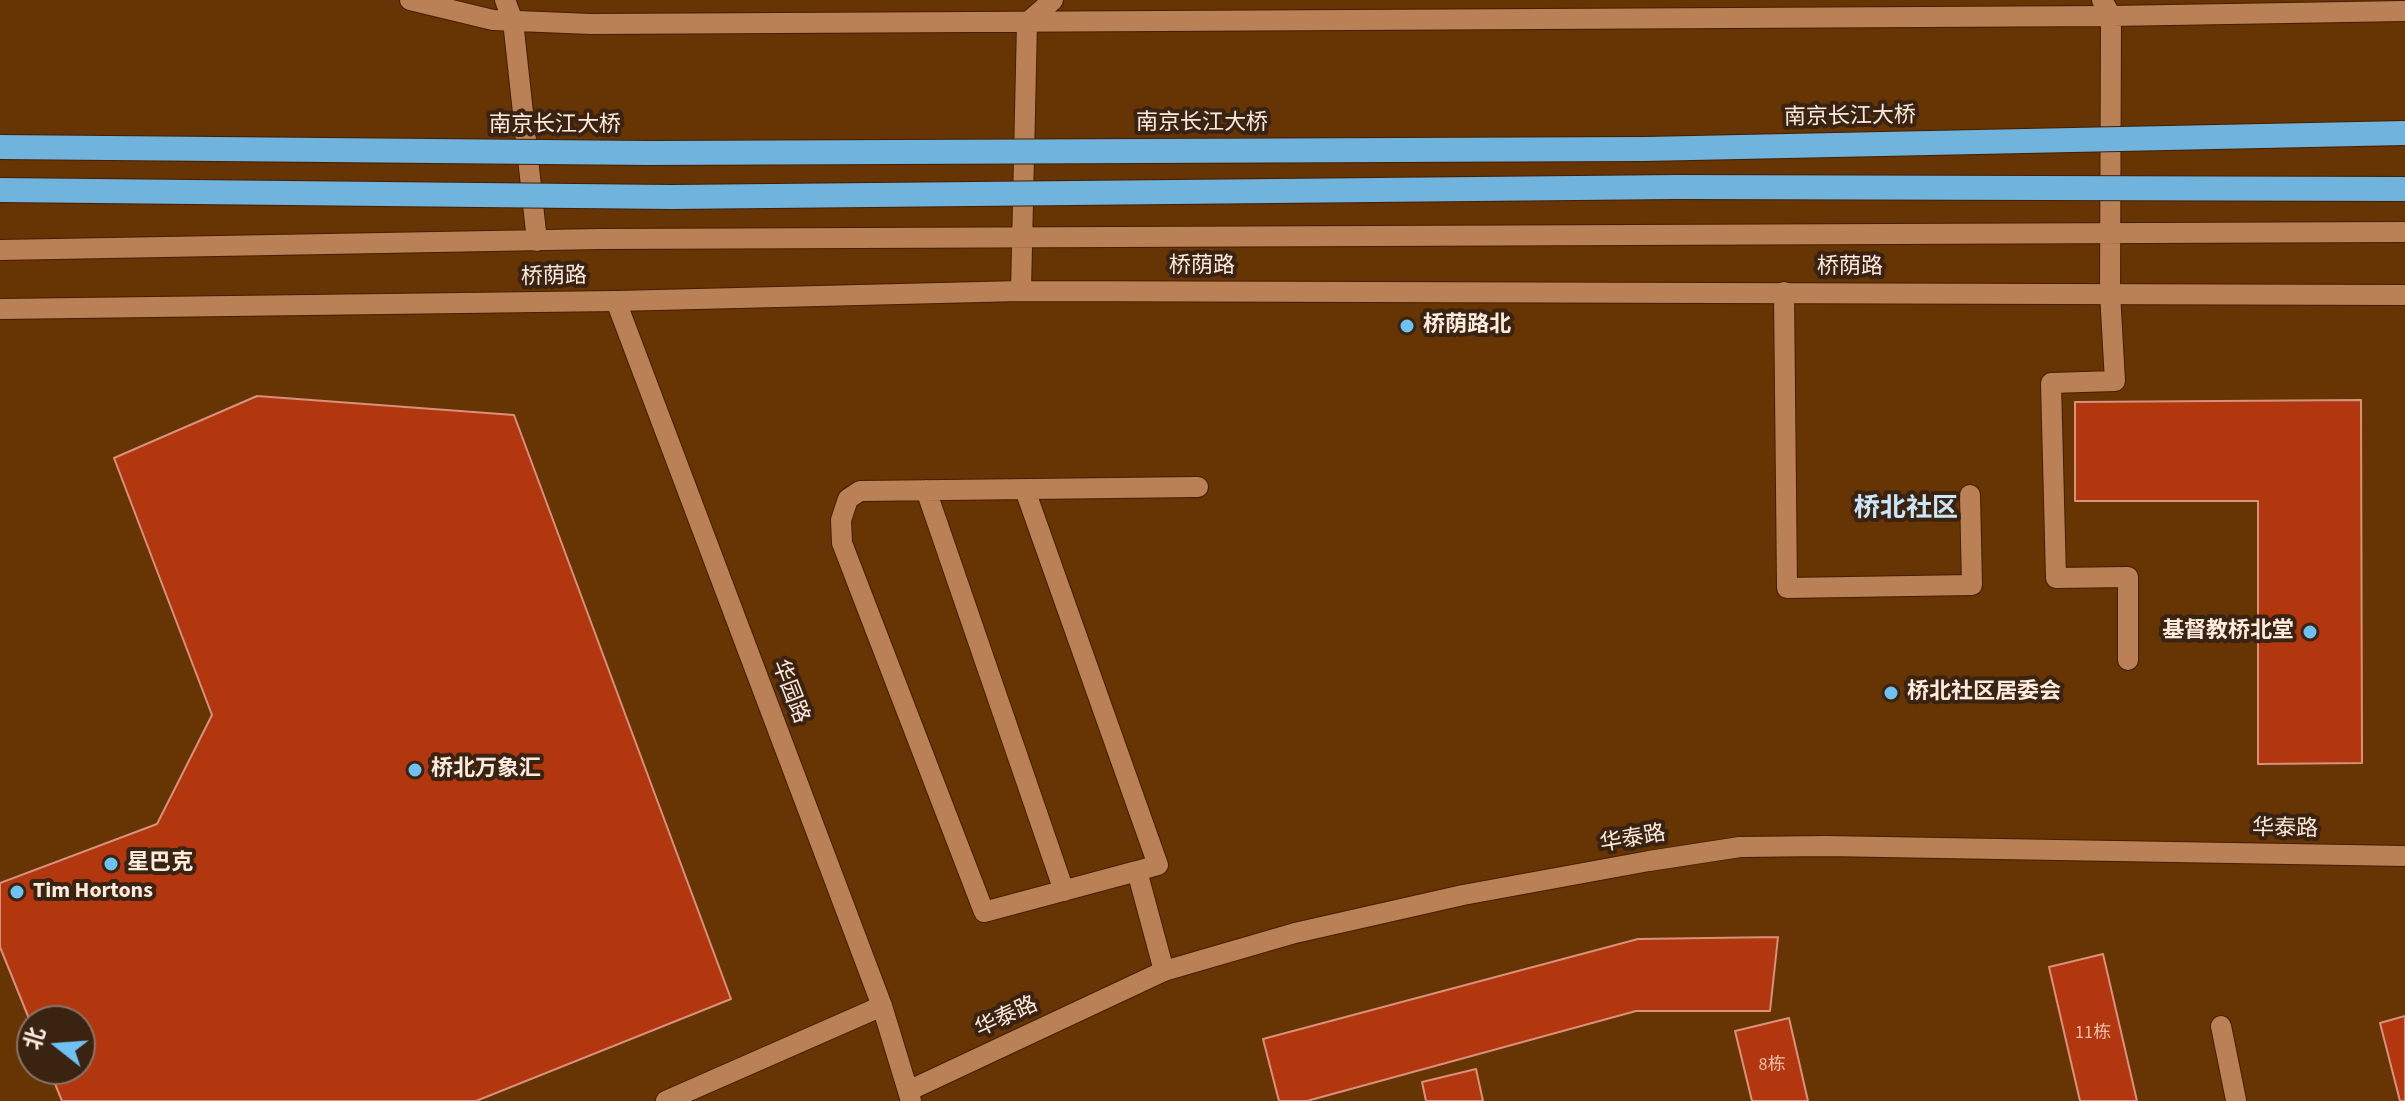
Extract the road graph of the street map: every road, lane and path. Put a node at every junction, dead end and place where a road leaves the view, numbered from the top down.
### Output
1 (410, 0) edge
2 (505, 0) edge
3 (1028, 0) edge
4 (1053, 0) edge
5 (2111, 5) edge
6 (513, 10) edge
7 (2405, 11) edge
8 (1027, 23) junction
9 (2405, 133) edge
10 (0, 147) edge
11 (2405, 189) edge
12 (0, 190) edge
13 (2405, 232) edge
14 (2110, 234) junction
15 (1022, 238) junction
16 (537, 241) junction
17 (0, 250) edge
18 (1021, 291) junction
19 (1784, 292) junction
20 (2110, 293) junction
21 (2405, 295) edge
22 (616, 301) junction
23 (0, 309) edge
24 (1198, 487) dead end
25 (926, 490) junction
26 (1025, 490) junction
27 (1970, 495) dead end
28 (2128, 660) dead end
29 (2405, 856) edge
30 (1137, 871) junction
31 (1064, 891) junction
32 (1164, 971) junction
33 (882, 1006) junction
34 (2221, 1026) dead end
35 (909, 1096) edge
36 (666, 1101) edge
37 (2238, 1101) edge

1 - 6 street
2 - 6 street
3 - 8 street
4 - 8 street
5 - 7 street
5 - 8 street
5 - 14 street
6 - 8 street
6 - 16 street
8 - 15 street
9 - 10 highway, 南京长江大桥, bridge
11 - 12 highway, bridge
13 - 14 street, 桥荫路
14 - 15 street, 桥荫路
14 - 20 street
15 - 16 street, 桥荫路
15 - 18 street
16 - 17 street, 桥荫路
18 - 19 street, 桥荫路
18 - 22 street, 桥荫路
19 - 20 street, 桥荫路
19 - 27 street
20 - 21 street, 桥荫路
20 - 28 street
22 - 23 street, 桥荫路
22 - 33 street, 华园路
24 - 26 street
25 - 26 street
25 - 31 street
25 - 31 street
26 - 30 street
29 - 32 street, 华泰路
30 - 31 street
30 - 32 street
32 - 35 street, 华泰路
33 - 35 street, 华园路
33 - 36 street
34 - 37 street

